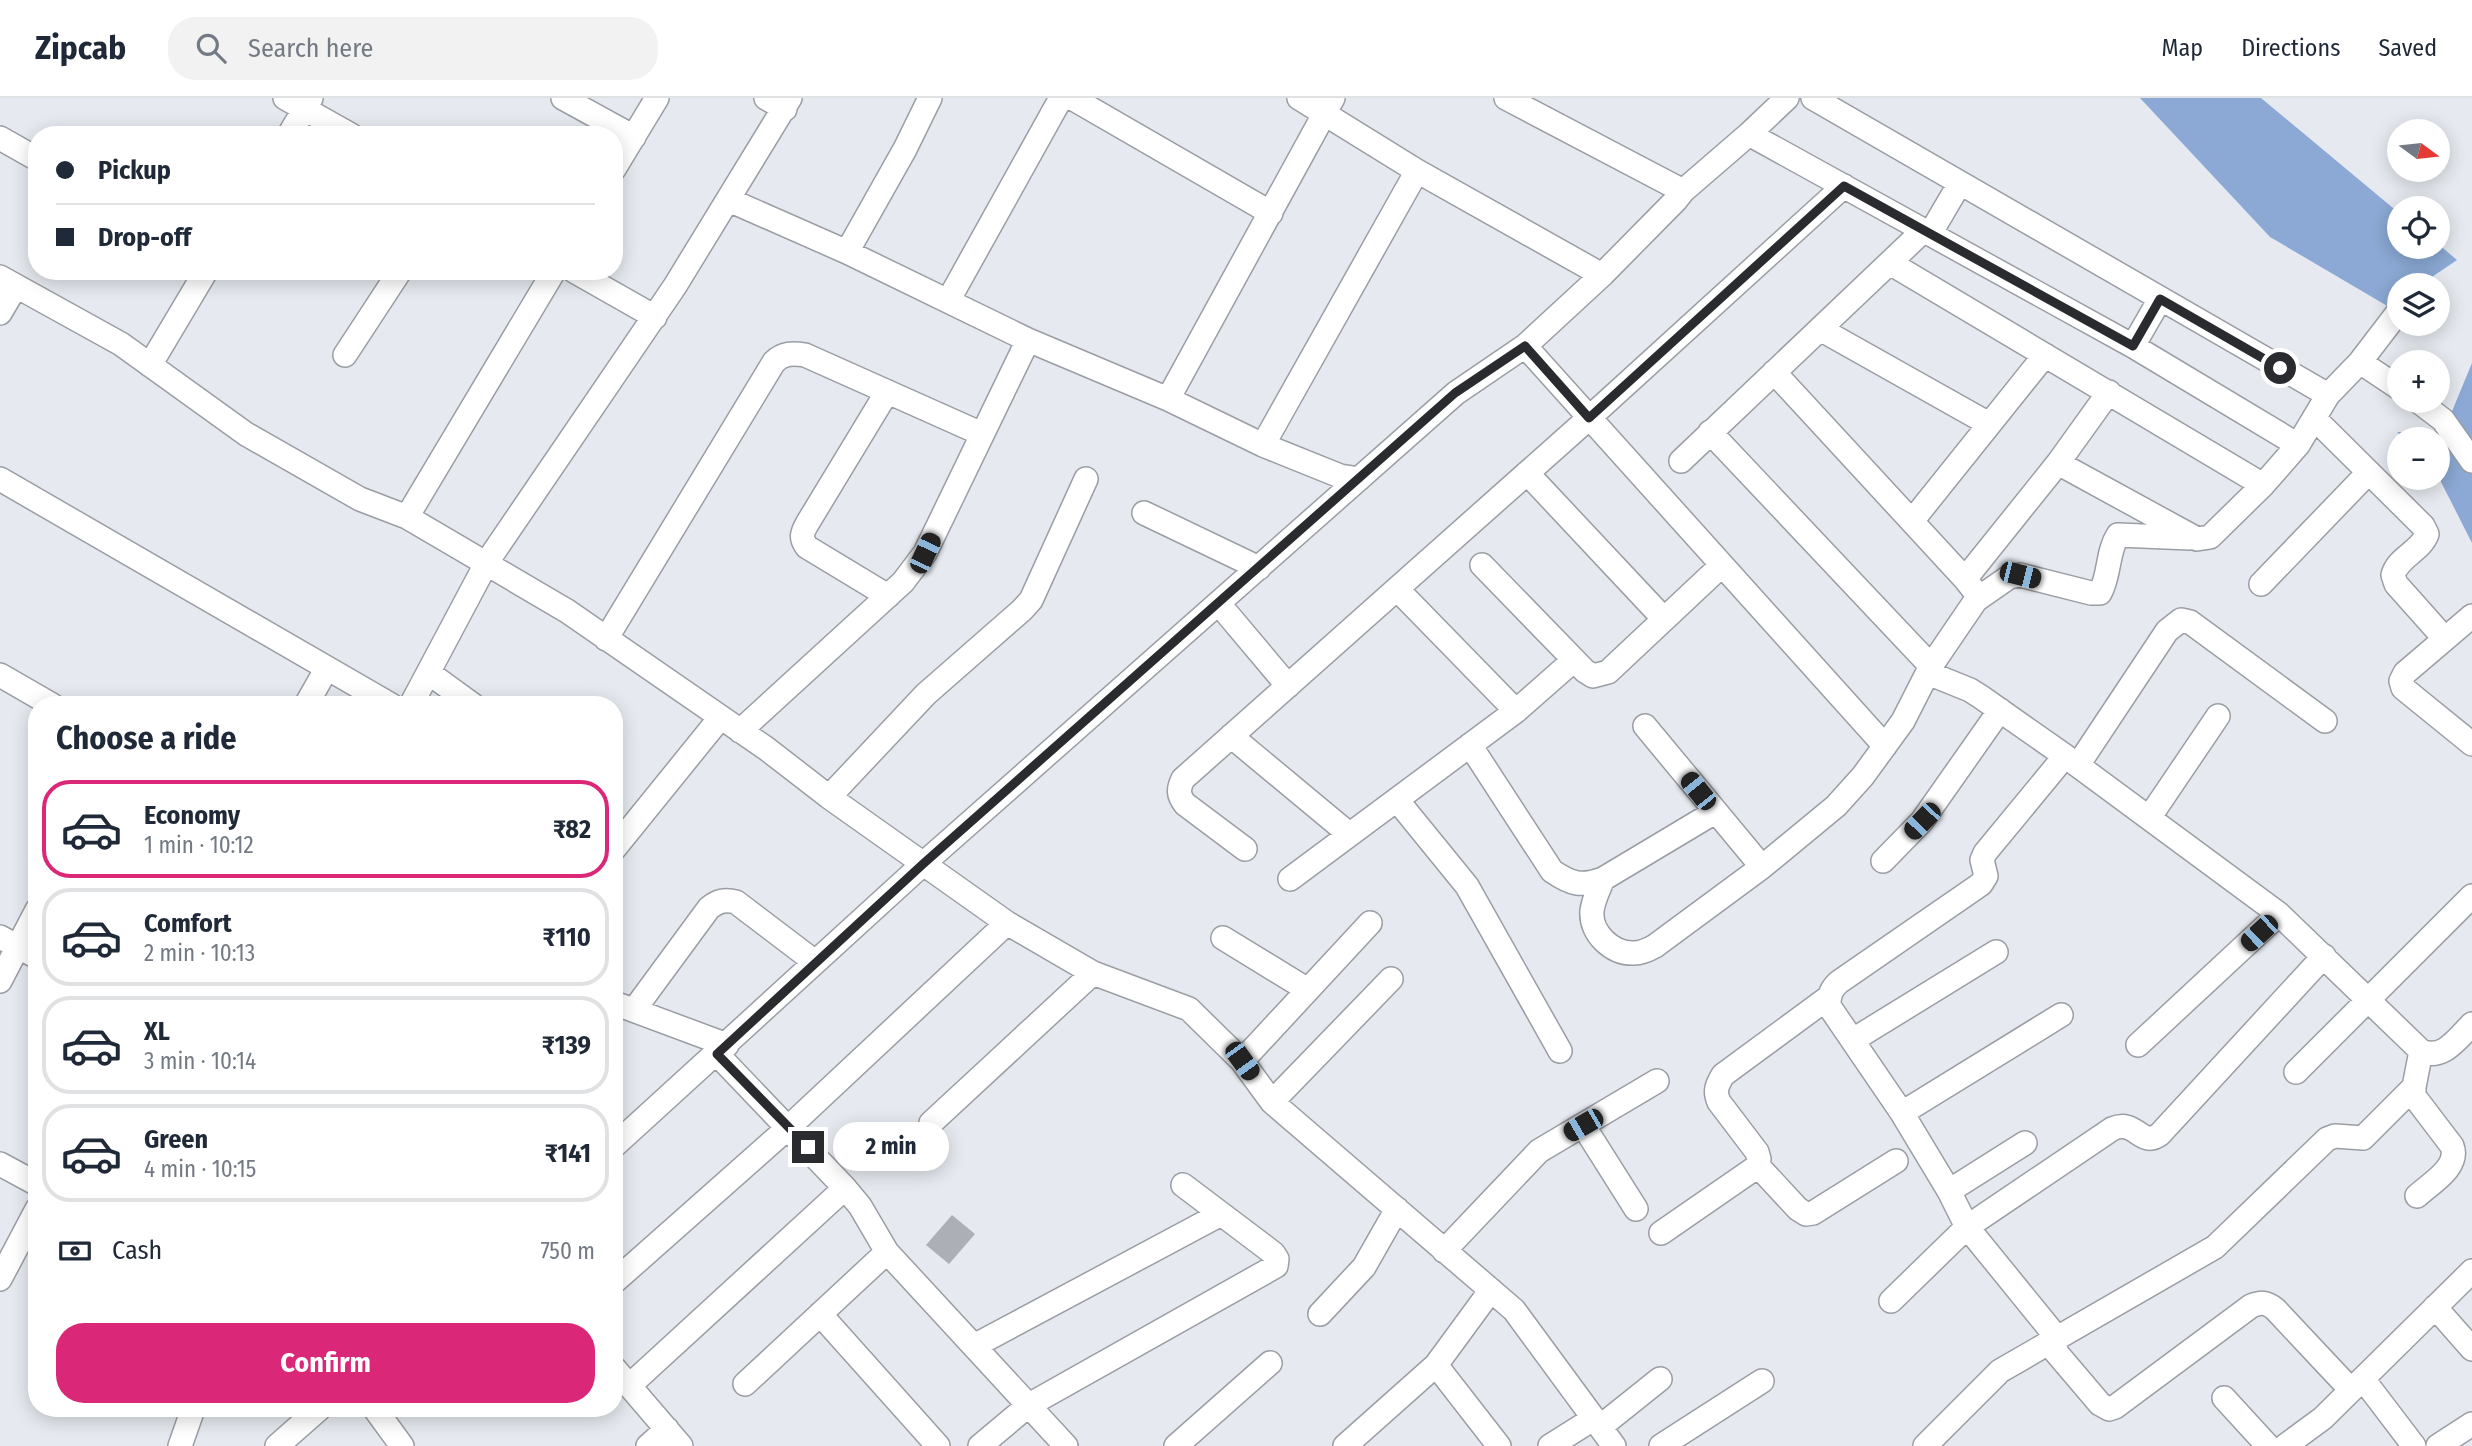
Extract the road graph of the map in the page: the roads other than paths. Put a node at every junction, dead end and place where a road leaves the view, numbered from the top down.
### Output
1 (563, 98) edge
2 (657, 98) edge
3 (930, 98) edge
4 (1061, 98) edge
5 (1072, 98) edge
6 (1299, 98) edge
7 (1506, 98) edge
8 (1787, 98) edge
9 (1813, 98) edge
10 (300, 102) edge
11 (780, 102) edge
12 (1329, 106) edge
13 (292, 126) edge
14 (337, 126) edge
15 (614, 126) edge
16 (623, 131) edge
17 (1749, 134) junction
18 (634, 137) junction
19 (0, 138) edge
20 (28, 154) edge
21 (623, 155) edge
22 (1417, 171) junction
23 (1960, 183) junction
24 (1844, 186) junction
25 (1683, 191) junction
26 (729, 200) junction
27 (1271, 213) junction
28 (1927, 232) junction
29 (847, 252) junction
30 (1890, 262) junction
31 (1601, 275) junction
32 (201, 280) edge
33 (394, 280) edge
34 (549, 280) edge
35 (590, 280) edge
36 (8, 281) edge
37 (2160, 299) junction
38 (948, 301) junction
39 (0, 313) edge
40 (655, 317) junction
41 (2387, 327) edge
42 (1820, 329) junction
43 (1028, 340) junction
44 (1525, 346) junction
45 (2133, 346) junction
46 (345, 355) dead end
47 (2045, 355) junction
48 (2360, 362) junction
49 (150, 365) junction
50 (1774, 372) junction
51 (2387, 380) edge
52 (887, 392) junction
53 (2109, 392) junction
54 (2328, 395) junction
55 (1168, 399) junction
56 (2434, 413) edge
57 (1589, 418) junction
58 (2314, 418) junction
59 (1989, 424) junction
60 (1710, 432) junction
61 (982, 434) junction
62 (2298, 445) junction
63 (1264, 446) junction
64 (2471, 459) edge
65 (1681, 461) dead end
66 (2058, 463) junction
67 (1527, 473) junction
68 (2368, 474) junction
69 (1344, 476) junction
70 (0, 479) edge
71 (1086, 479) dead end
72 (2263, 485) junction
73 (1144, 513) dead end
74 (407, 517) junction
75 (1912, 521) junction
76 (2197, 539) junction
77 (487, 562) junction
78 (1482, 565) dead end
79 (1722, 565) junction
80 (1259, 568) junction
81 (2262, 584) dead end
82 (1397, 589) junction
83 (1970, 589) junction
84 (888, 596) junction
85 (1219, 604) junction
86 (2472, 616) edge
87 (1664, 619) junction
88 (606, 639) junction
89 (2445, 639) junction
90 (1574, 660) junction
91 (327, 668) junction
92 (1930, 670) junction
93 (429, 673) junction
94 (0, 675) edge
95 (1287, 686) junction
96 (36, 696) edge
97 (311, 696) edge
98 (375, 696) edge
99 (416, 696) edge
100 (461, 696) edge
101 (2000, 710) junction
102 (1517, 711) junction
103 (2218, 716) dead end
104 (720, 718) junction
105 (2325, 721) dead end
106 (1646, 726) dead end
107 (740, 732) junction
108 (1231, 736) junction
109 (2472, 744) edge
110 (1470, 745) junction
111 (1885, 746) junction
112 (2072, 760) junction
113 (828, 797) junction
114 (1396, 800) junction
115 (1715, 812) junction
116 (2149, 818) junction
117 (1349, 834) junction
118 (623, 838) edge
119 (1245, 849) dead end
120 (1883, 861) dead end
121 (923, 864) junction
122 (1762, 867) junction
123 (1290, 879) dead end
124 (1603, 879) junction
125 (2472, 896) edge
126 (2279, 914) junction
127 (1007, 923) junction
128 (1370, 923) dead end
129 (28, 928) edge
130 (1223, 938) dead end
131 (18, 947) edge
132 (1996, 952) dead end
133 (2324, 956) junction
134 (815, 962) junction
135 (1093, 972) junction
136 (1391, 979) dead end
137 (0, 981) edge
138 (1308, 990) junction
139 (1829, 997) junction
140 (2369, 1000) junction
141 (624, 1007) edge
142 (2061, 1015) dead end
143 (2472, 1024) edge
144 (1853, 1040) junction
145 (2138, 1045) dead end
146 (722, 1049) junction
147 (1560, 1051) dead end
148 (2421, 1051) junction
149 (1242, 1061) junction
150 (2296, 1072) dead end
151 (1657, 1081) dead end
152 (2414, 1087) junction
153 (1272, 1102) junction
154 (1902, 1113) junction
155 (930, 1122) dead end
156 (1583, 1125) junction
157 (789, 1127) junction
158 (623, 1138) edge
159 (2025, 1143) dead end
160 (1896, 1161) dead end
161 (0, 1164) edge
162 (1758, 1166) junction
163 (28, 1179) edge
164 (1183, 1185) dead end
165 (845, 1188) junction
166 (1949, 1191) junction
167 (2417, 1196) dead end
168 (1397, 1209) junction
169 (1636, 1209) dead end
170 (1221, 1214) junction
171 (28, 1226) edge
172 (1967, 1227) junction
173 (1661, 1233) dead end
174 (1444, 1251) junction
175 (887, 1252) junction
176 (2472, 1271) edge
177 (623, 1274) edge
178 (0, 1279) edge
179 (1491, 1290) junction
180 (1891, 1301) dead end
181 (2435, 1307) junction
182 (820, 1314) junction
183 (1320, 1314) dead end
184 (2054, 1341) junction
185 (974, 1346) junction
186 (2472, 1349) edge
187 (1270, 1363) dead end
188 (1436, 1365) junction
189 (623, 1379) edge
190 (1660, 1379) dead end
191 (1762, 1381) dead end
192 (745, 1384) dead end
193 (2357, 1385) junction
194 (629, 1386) junction
195 (2224, 1398) dead end
196 (1029, 1405) junction
197 (190, 1417) edge
198 (310, 1417) edge
199 (381, 1417) edge
200 (1596, 1423) junction
201 (2472, 1424) edge
202 (674, 1437) edge
203 (180, 1446) edge
204 (277, 1446) edge
205 (402, 1446) edge
206 (648, 1446) edge
207 (938, 1446) edge
208 (981, 1446) edge
209 (1066, 1446) edge
210 (1176, 1446) edge
211 (1345, 1446) edge
212 (1499, 1446) edge
213 (1550, 1446) edge
214 (1614, 1446) edge
215 (1661, 1446) edge
216 (1925, 1446) edge
217 (2268, 1446) edge
218 (2285, 1446) edge
219 (2414, 1446) edge
220 (2438, 1446) edge

1 - 15 street
2 - 18 street
3 - 29 street
4 - 38 street
5 - 27 street
6 - 12 street
7 - 25 street
8 - 17 street
9 - 23 street
10 - 13 street
10 - 14 street
11 - 26 street
12 - 22 street
12 - 27 street
16 - 18 street
17 - 24 street
17 - 25 street
18 - 21 street
19 - 20 street
22 - 31 street
22 - 63 street
23 - 28 street
23 - 37 street
24 - 28 street
24 - 57 street
25 - 31 street
26 - 29 street
26 - 40 street
27 - 55 street
28 - 30 street
28 - 45 street
29 - 38 street
30 - 42 street
30 - 47 street
31 - 44 street
32 - 49 street
33 - 46 street
34 - 74 street
35 - 40 street
36 - 39 street
36 - 49 street
37 - 45 street
37 - 54 street
38 - 43 street
40 - 77 street
41 - 48 street
42 - 50 street
42 - 59 street
43 - 55 street
43 - 61 street
44 - 57 street
44 - 69 street
45 - 62 street
47 - 53 street
47 - 59 street
48 - 51 street
48 - 54 street
49 - 74 street
50 - 60 street
50 - 75 street
52 - 61 street
52 - 84 street
52 - 88 street
53 - 66 street
53 - 72 street
54 - 58 street
55 - 63 street
56 - 64 street
57 - 67 street
57 - 79 street
58 - 62 street
58 - 68 street
59 - 75 street
60 - 65 street
60 - 92 street
61 - 84 street
62 - 72 street
63 - 69 street
66 - 76 street
66 - 83 street
67 - 82 street
67 - 87 street
68 - 81 street
68 - 89 street
69 - 80 street
70 - 91 street
71 - 113 street
72 - 76 street
73 - 80 street
74 - 77 street
75 - 83 street
76 - 83 street
77 - 88 street
77 - 93 street
78 - 90 street
79 - 87 street
79 - 111 street
80 - 85 street
82 - 95 street
82 - 102 street
83 - 92 street
84 - 107 street
85 - 95 street
85 - 121 street
86 - 89 street
87 - 90 street
88 - 104 street
89 - 109 street
90 - 102 street
91 - 97 street
91 - 98 street
92 - 101 street
92 - 111 street
93 - 99 street
93 - 100 street
94 - 96 street
95 - 108 street
101 - 112 street
101 - 120 street
102 - 110 street
103 - 116 street
104 - 107 street
104 - 118 street
105 - 112 street
106 - 115 street
107 - 113 street
108 - 117 street
108 - 119 street
110 - 114 street
110 - 124 street
111 - 122 street
112 - 116 street
112 - 139 street
113 - 121 street
114 - 117 street
114 - 147 street
115 - 122 street
115 - 124 street
116 - 126 street
117 - 123 street
121 - 127 street
121 - 134 street
122 - 124 street
125 - 140 street
126 - 133 street
126 - 145 street
127 - 135 street
127 - 157 street
128 - 138 street
129 - 131 street
130 - 138 street
131 - 137 street
132 - 144 street
133 - 140 street
133 - 172 street
134 - 141 street
134 - 146 street
135 - 149 street
135 - 155 street
136 - 153 street
138 - 149 street
139 - 144 street
139 - 162 street
140 - 148 street
140 - 150 street
141 - 146 street
142 - 154 street
143 - 148 street
144 - 154 street
146 - 157 street
146 - 158 street
148 - 152 street
149 - 153 street
151 - 156 street
152 - 167 street
152 - 184 street
153 - 168 street
154 - 166 street
156 - 169 street
156 - 174 street
157 - 165 street
157 - 177 street
159 - 166 street
160 - 162 street
161 - 163 street
162 - 173 street
164 - 170 street
165 - 175 street
165 - 194 street
166 - 172 street
168 - 174 street
168 - 183 street
170 - 185 street
170 - 196 street
171 - 178 street
172 - 180 street
172 - 184 street
174 - 179 street
175 - 182 street
175 - 185 street
176 - 181 street
179 - 188 street
179 - 200 street
181 - 186 street
181 - 193 street
182 - 192 street
182 - 207 street
184 - 193 street
184 - 216 street
185 - 196 street
187 - 210 street
188 - 211 street
188 - 212 street
189 - 194 street
190 - 200 street
191 - 215 street
193 - 218 street
193 - 219 street
194 - 202 street
195 - 217 street
196 - 208 street
196 - 209 street
197 - 203 street
198 - 204 street
199 - 205 street
200 - 213 street
200 - 214 street
201 - 220 street
202 - 206 street

